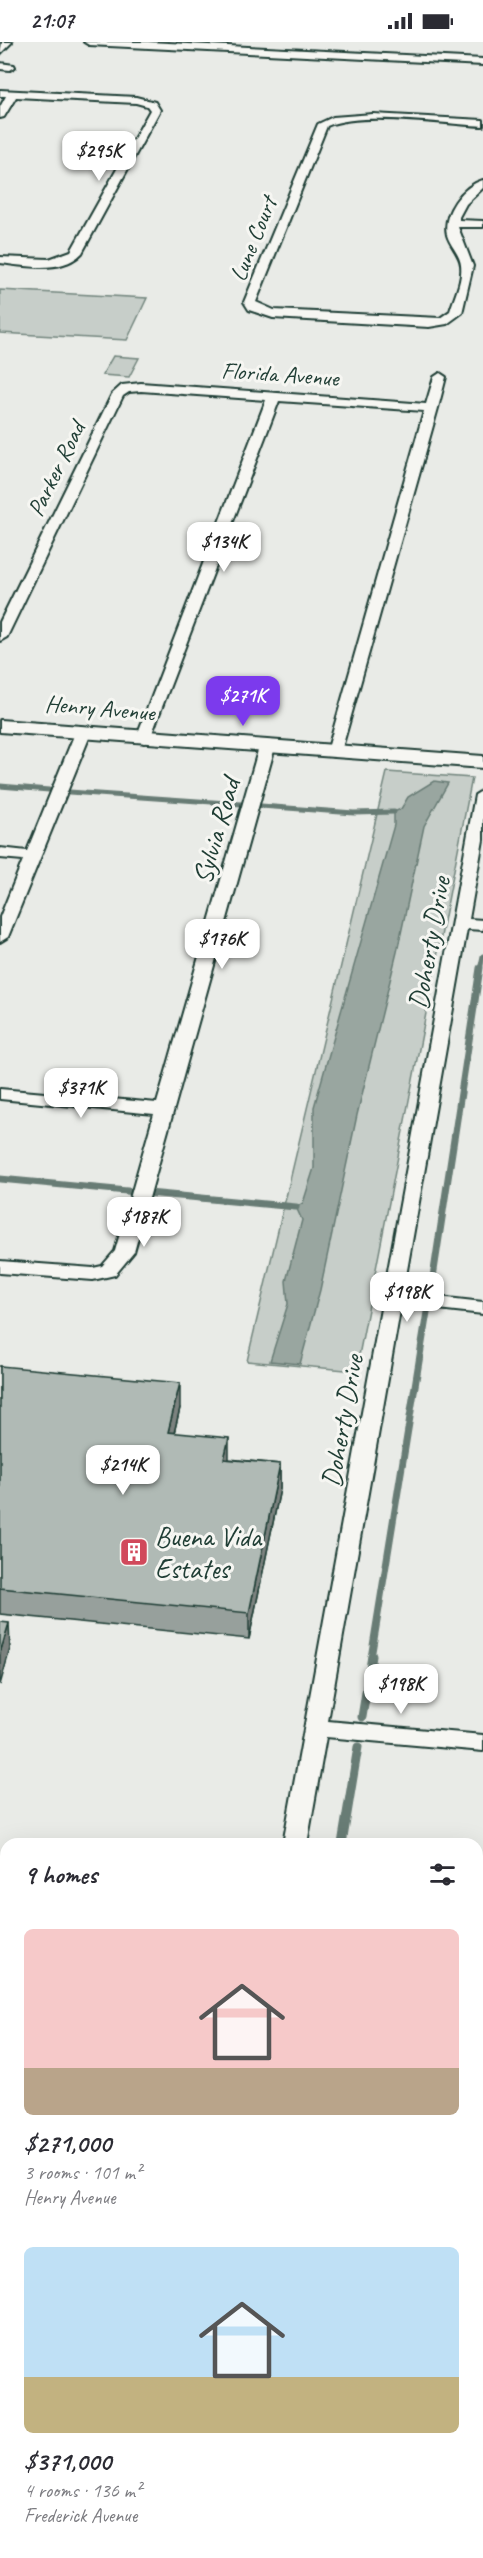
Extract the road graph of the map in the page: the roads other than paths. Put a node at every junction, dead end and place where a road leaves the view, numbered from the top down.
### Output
1 (7, 42) edge
2 (89, 42) edge
3 (144, 43) edge
4 (409, 43) edge
5 (0, 51) edge
6 (404, 58) junction
7 (483, 62) edge
8 (0, 93) edge
9 (14, 94) junction
10 (0, 115) edge
11 (483, 123) edge
12 (483, 183) edge
13 (483, 213) edge
14 (453, 217) junction
15 (483, 224) edge
16 (0, 260) edge
17 (440, 377) dead end
18 (126, 388) joint
19 (274, 396) junction
20 (432, 408) junction
21 (0, 637) edge
22 (0, 726) edge
23 (83, 733) junction
24 (144, 738) junction
25 (267, 747) junction
26 (335, 752) junction
27 (483, 762) edge
28 (483, 795) edge
29 (0, 853) edge
30 (33, 856) junction
31 (462, 923) junction
32 (483, 925) edge
33 (0, 937) edge
34 (0, 1094) edge
35 (164, 1109) junction
36 (0, 1267) edge
37 (393, 1298) junction
38 (483, 1308) edge
39 (316, 1728) junction
40 (483, 1743) edge
41 (296, 1838) edge

1 - 5 street
2 - 3 street
3 - 6 street
4 - 6 street
6 - 7 street
8 - 9 street
9 - 10 street
9 - 16 street
11 - 14 street, Lune Court
12 - 14 street
13 - 14 street
14 - 15 street
17 - 20 street
18 - 19 street, Florida Avenue
18 - 21 street, Parker Road
19 - 20 street, Florida Avenue
19 - 24 street
20 - 26 street
22 - 23 street, Henry Avenue
23 - 24 street, Henry Avenue
23 - 30 street
24 - 25 street, Henry Avenue
25 - 26 street, Henry Avenue
25 - 35 street, Sylvia Road
26 - 27 street, Henry Avenue
28 - 31 street, Doherty Drive
29 - 30 street
30 - 33 street
31 - 32 street
31 - 37 street, Doherty Drive
34 - 35 street
35 - 36 street, Sylvia Road
37 - 38 street
37 - 39 street, Doherty Drive
39 - 40 street
39 - 41 street, Doherty Drive

